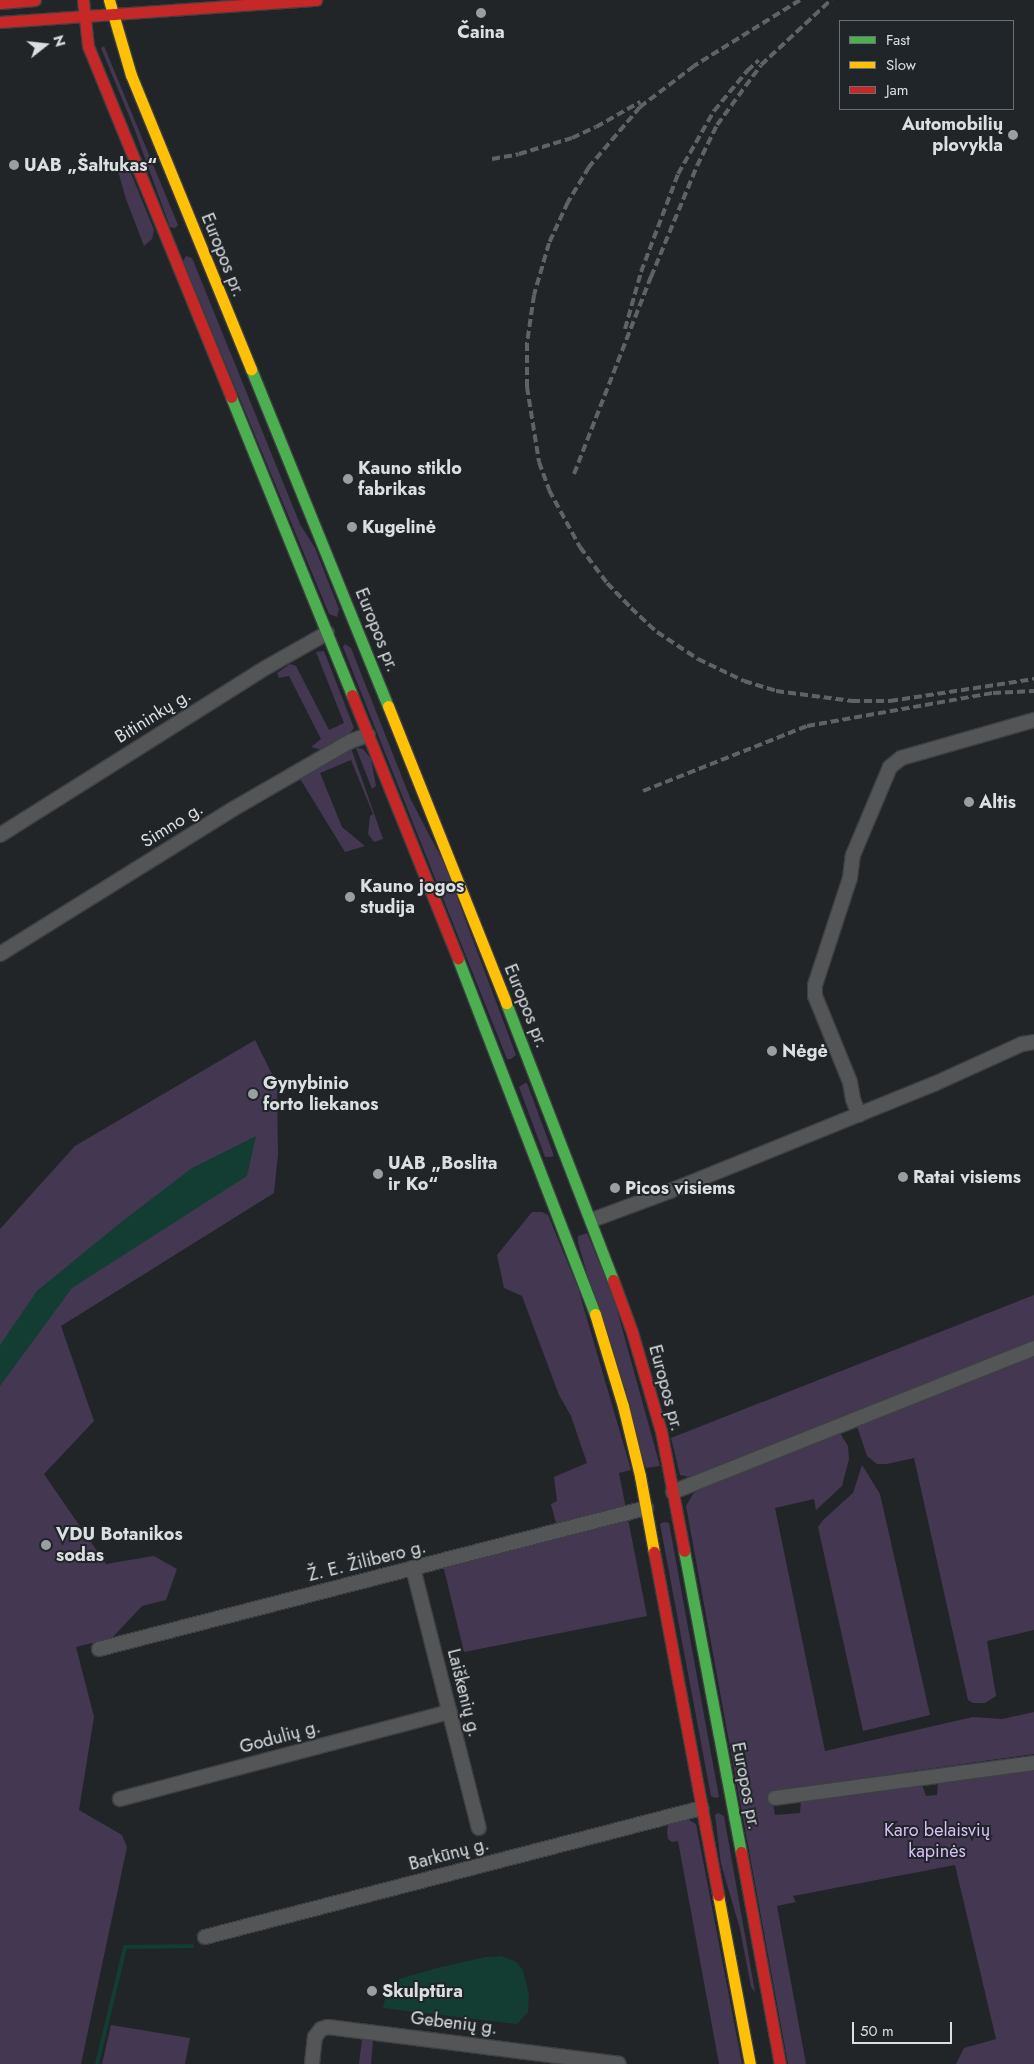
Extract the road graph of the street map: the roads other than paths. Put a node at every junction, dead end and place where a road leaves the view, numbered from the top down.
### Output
1 (35, 0) edge
2 (83, 0) edge
3 (109, 0) edge
4 (316, 0) edge
5 (0, 3) edge
6 (112, 14) junction
7 (84, 16) junction
8 (0, 22) edge
9 (182, 239) junction
10 (327, 633) junction
11 (364, 644) junction
12 (1034, 720) edge
13 (368, 735) junction
14 (0, 835) edge
15 (0, 954) edge
16 (1034, 1042) edge
17 (517, 1072) junction
18 (859, 1115) junction
19 (592, 1220) junction
20 (571, 1228) junction
21 (1034, 1348) edge
22 (674, 1497) junction
23 (646, 1508) junction
24 (413, 1568) junction
25 (98, 1649) dead end
26 (450, 1712) junction
27 (1034, 1763) edge
28 (775, 1798) dead end
29 (120, 1799) dead end
30 (717, 1805) junction
31 (479, 1828) dead end
32 (205, 1937) dead end
33 (737, 1993) junction
34 (769, 2004) junction
35 (312, 2064) edge
36 (619, 2064) edge
37 (750, 2064) edge
38 (780, 2064) edge

1 - 5 main road
2 - 7 main road, Europos pr.
3 - 6 main road, Europos pr.
4 - 6 main road
6 - 7 main road
6 - 9 main road, Europos pr.
7 - 8 main road
7 - 9 main road, Europos pr.
9 - 10 main road, Europos pr.
9 - 11 main road, Europos pr.
10 - 11 main road
10 - 13 main road, Europos pr.
10 - 14 street, Bitininkų g.
11 - 17 main road, Europos pr.
12 - 18 street
13 - 15 street, Simno g.
13 - 17 main road, Europos pr.
16 - 18 street
17 - 19 main road, Europos pr.
17 - 20 main road, Europos pr.
18 - 19 street
19 - 20 main road
19 - 22 main road, Europos pr.
20 - 23 main road, Europos pr.
21 - 22 street
22 - 23 main road
22 - 30 main road, Europos pr.
23 - 24 street, Ž. E. Žilibero g.
23 - 30 main road, Europos pr.
24 - 25 street, Ž. E. Žilibero g.
24 - 26 street, Laiškenių g.
26 - 29 street, Godulių g.
26 - 31 street, Laiškenių g.
27 - 28 street
30 - 32 street, Barkūnų g.
30 - 33 main road, Europos pr.
30 - 34 main road, Europos pr.
33 - 34 main road
33 - 37 main road, Europos pr.
34 - 38 main road, Europos pr.
35 - 36 street, Gebenių g.

